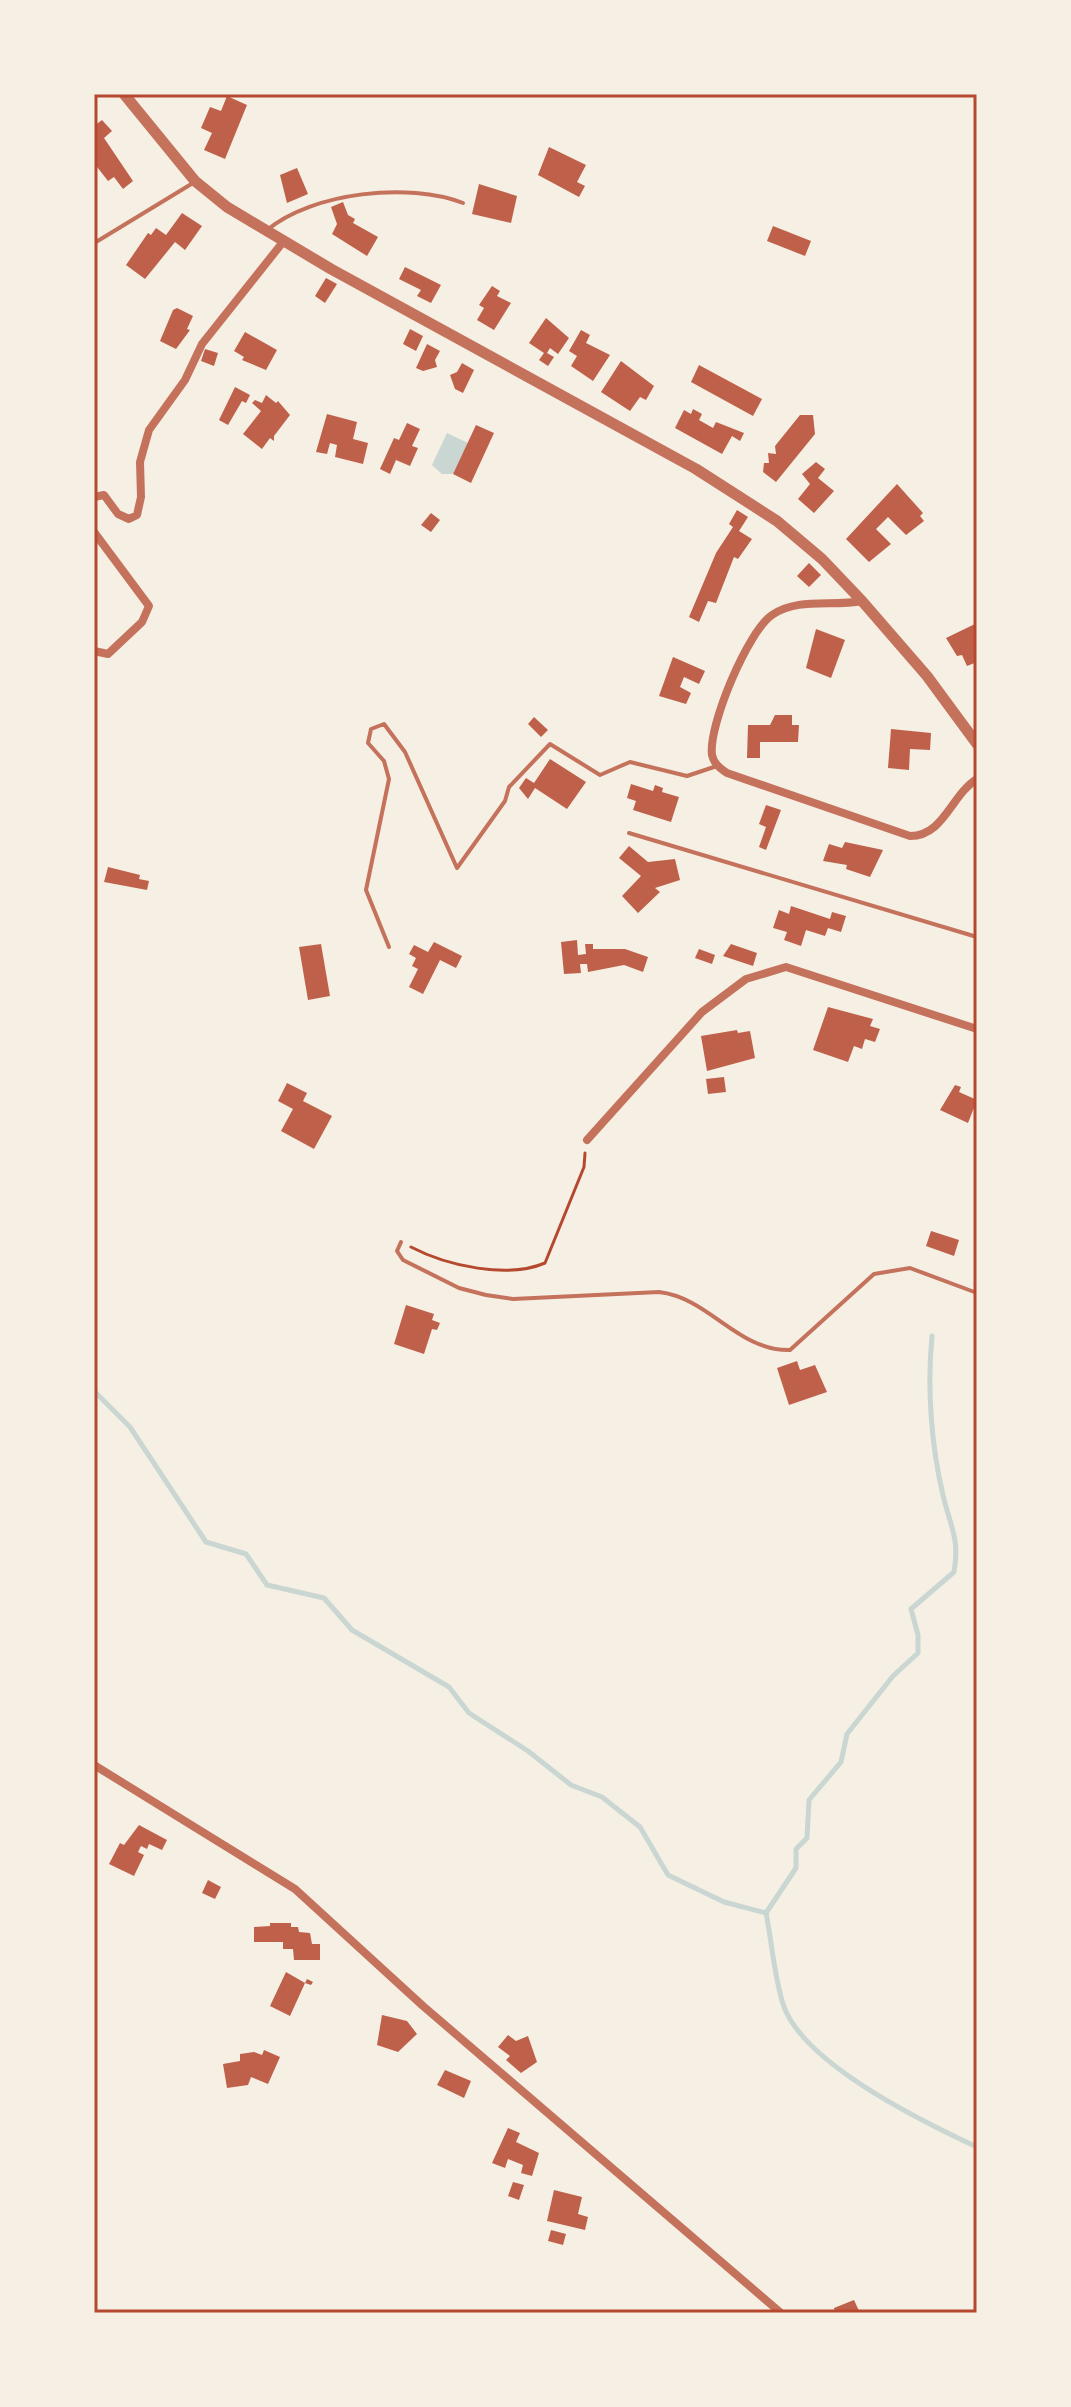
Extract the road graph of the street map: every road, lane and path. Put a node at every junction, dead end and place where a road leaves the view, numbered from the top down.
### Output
1 (130, 96) edge
2 (195, 181) junction
3 (463, 203) dead end
4 (265, 231) junction
5 (94, 238) edge
6 (283, 242) junction
7 (94, 497) edge
8 (94, 532) edge
9 (862, 601) junction
10 (94, 651) edge
11 (977, 744) edge
12 (717, 766) junction
13 (977, 779) edge
14 (629, 833) dead end
15 (977, 937) edge
16 (389, 947) dead end
17 (977, 1029) edge
18 (587, 1140) joint
19 (401, 1242) joint
20 (977, 1293) edge
21 (94, 1765) edge
22 (781, 2313) edge

1 - 2 street
2 - 4 street
2 - 5 lane
3 - 4 lane
4 - 6 street
6 - 7 street
6 - 9 street
8 - 10 street
9 - 11 street
9 - 12 street
12 - 13 street
12 - 16 lane
14 - 15 lane
17 - 18 street
18 - 19 path
19 - 20 lane
21 - 22 street

